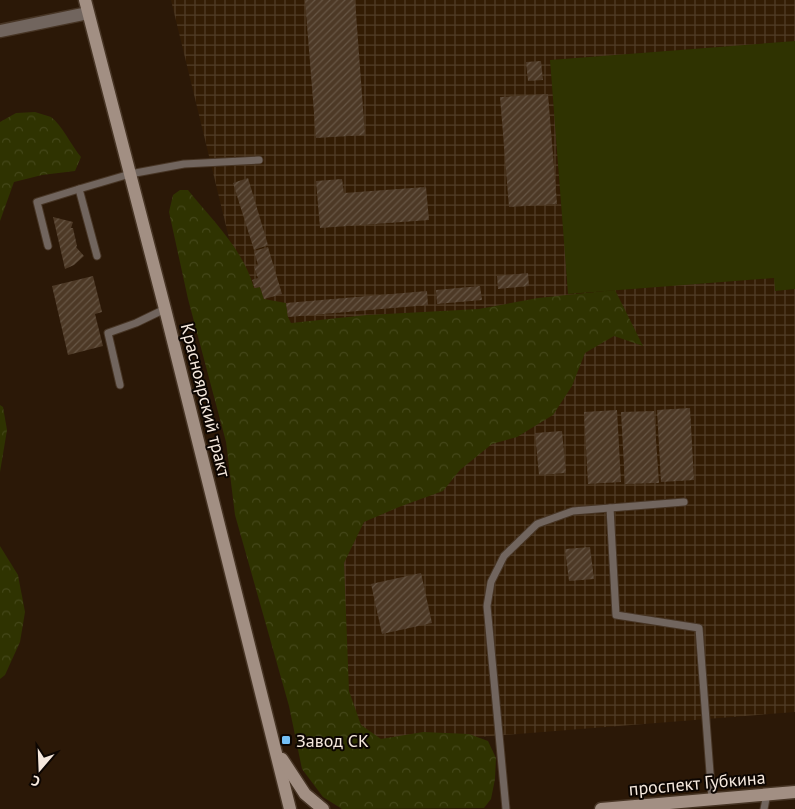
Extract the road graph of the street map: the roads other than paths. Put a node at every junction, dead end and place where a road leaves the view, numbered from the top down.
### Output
1 (85, 0) edge
2 (88, 13) junction
3 (0, 31) edge
4 (259, 160) dead end
5 (130, 174) junction
6 (79, 189) junction
7 (48, 246) dead end
8 (96, 256) dead end
9 (165, 309) junction
10 (120, 385) dead end
11 (684, 502) dead end
12 (610, 508) junction
13 (274, 744) junction
14 (795, 792) edge
15 (767, 794) junction
16 (712, 799) junction
17 (290, 809) edge
18 (323, 809) edge
19 (506, 809) edge
20 (602, 809) edge
21 (764, 809) edge

1 - 2 main road, Красноярский тракт
2 - 3 street
2 - 5 main road, Красноярский тракт
4 - 5 lane
5 - 6 lane
5 - 9 main road, Красноярский тракт
6 - 7 lane
6 - 8 lane
9 - 10 lane
9 - 13 main road, Красноярский тракт
11 - 12 lane
12 - 16 lane
12 - 19 lane
13 - 17 main road, Красноярский тракт
13 - 18 main road
14 - 15 main road, проспект Губкина
15 - 16 main road, проспект Губкина
15 - 21 lane
16 - 20 main road, проспект Губкина

